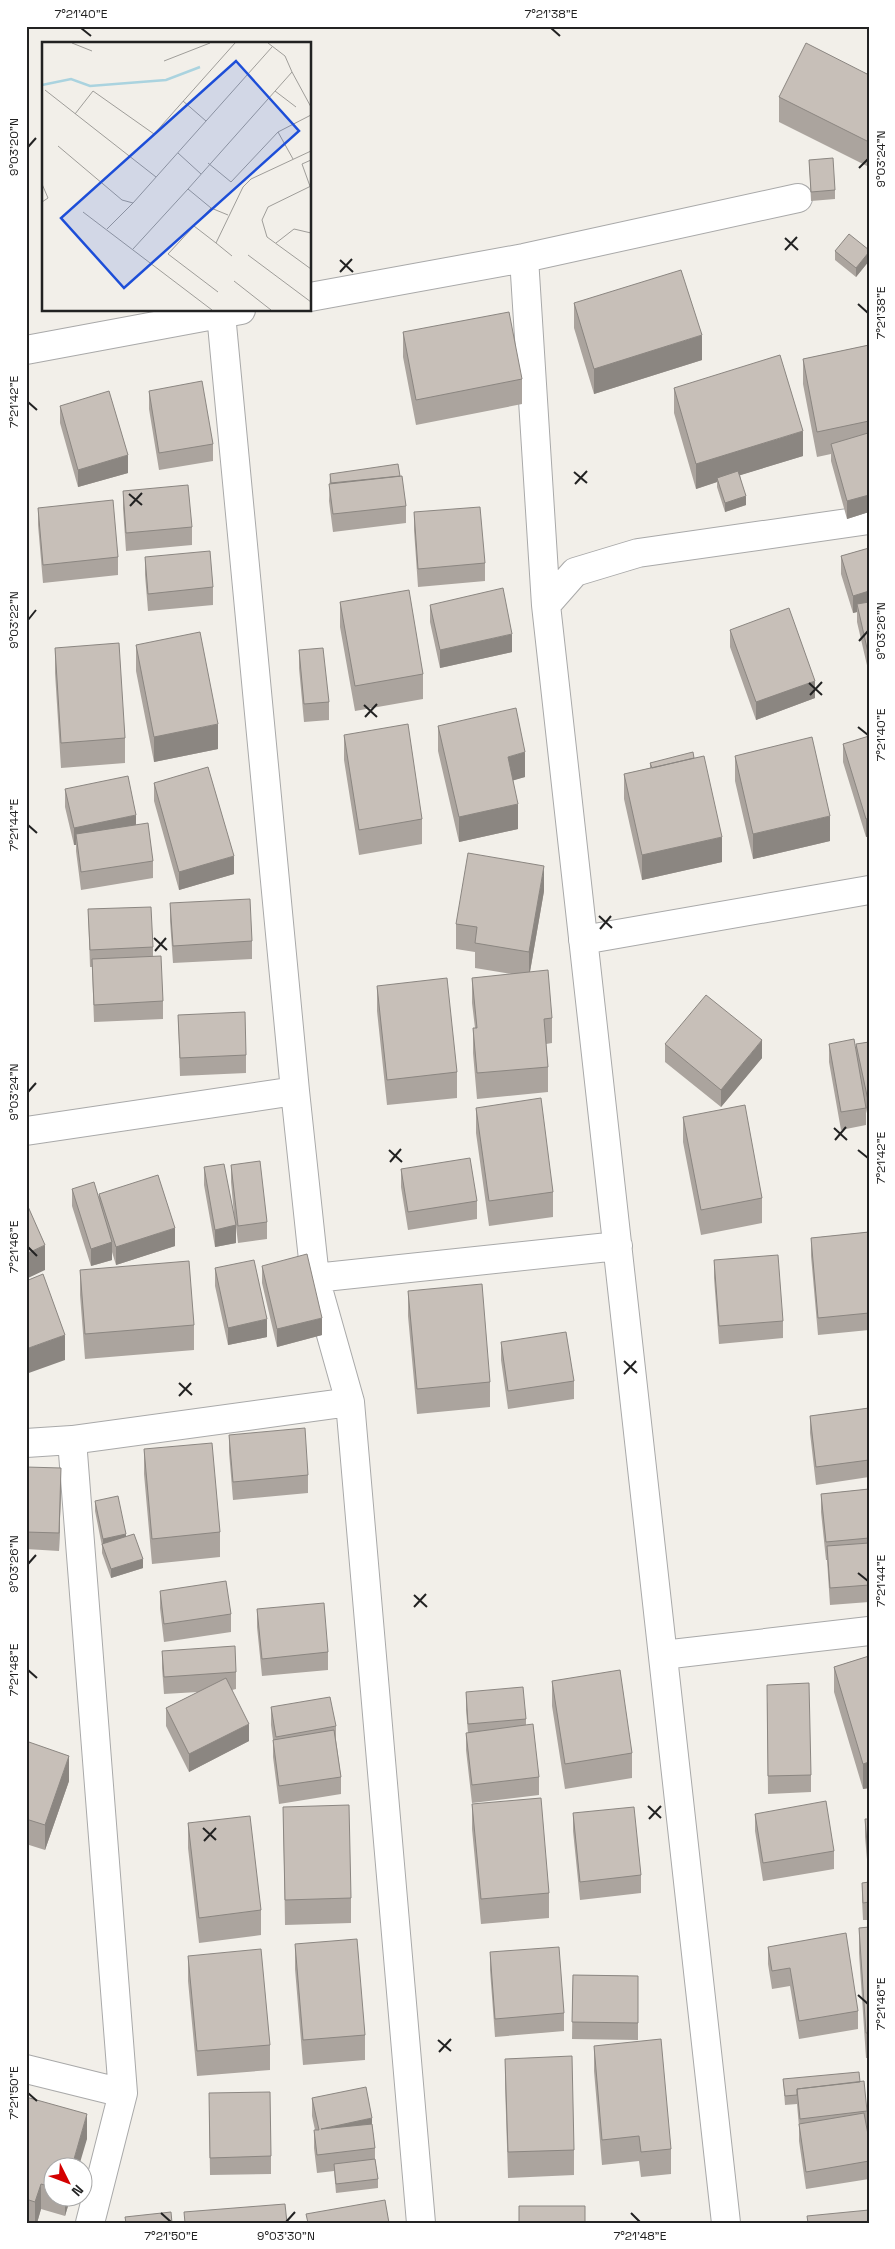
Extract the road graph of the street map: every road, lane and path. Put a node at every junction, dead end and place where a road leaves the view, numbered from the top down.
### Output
1 (798, 198) dead end
2 (524, 258) junction
3 (311, 297) edge
4 (231, 312) edge
5 (26, 350) edge
6 (869, 520) edge
7 (546, 605) junction
8 (869, 890) edge
9 (583, 940) junction
10 (295, 1091) junction
11 (26, 1130) edge
12 (618, 1246) junction
13 (315, 1278) junction
14 (350, 1402) junction
15 (72, 1440) junction
16 (26, 1443) edge
17 (869, 1631) edge
18 (663, 1656) junction
19 (26, 2069) edge
20 (123, 2092) junction
21 (90, 2223) edge
22 (422, 2223) edge
23 (726, 2223) edge

1 - 2 street
2 - 3 street
2 - 7 street
4 - 5 street
4 - 10 street
6 - 7 street
7 - 9 street
8 - 9 street
9 - 12 street
10 - 11 street
10 - 13 street
12 - 13 street
12 - 18 street
13 - 14 street
14 - 15 street
14 - 22 street
15 - 16 street
15 - 20 street
17 - 18 street
18 - 23 street
19 - 20 street
20 - 21 street

